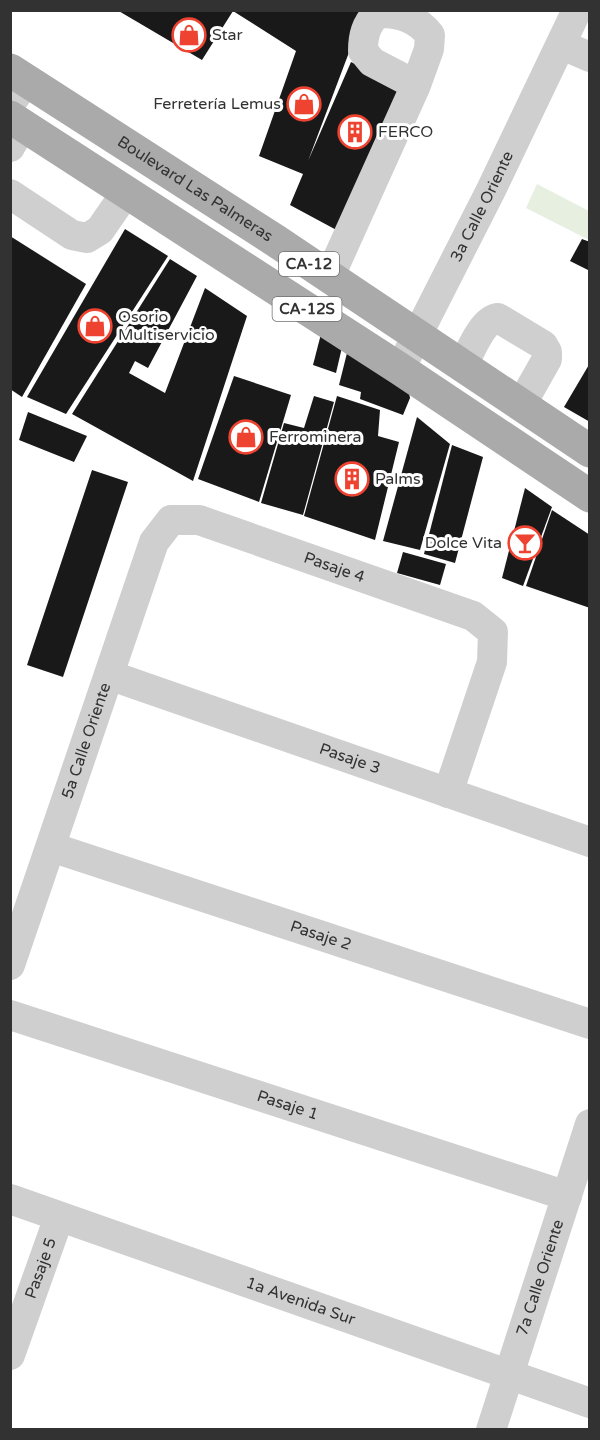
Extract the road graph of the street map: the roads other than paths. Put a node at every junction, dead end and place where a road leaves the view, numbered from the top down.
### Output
1 (577, 10) edge
2 (562, 45) junction
3 (590, 57) edge
4 (416, 85) dead end
5 (15, 107) edge
6 (127, 191) junction
7 (10, 194) edge
8 (330, 278) junction
9 (418, 335) junction
10 (463, 365) junction
11 (400, 369) junction
12 (522, 405) junction
13 (590, 451) edge
14 (590, 496) edge
15 (171, 520) joint
16 (109, 675) junction
17 (448, 793) junction
18 (590, 842) edge
19 (51, 846) junction
20 (10, 965) edge
21 (10, 1015) edge
22 (590, 1024) edge
23 (590, 1124) edge
24 (567, 1196) junction
25 (10, 1200) edge
26 (59, 1216) junction
27 (10, 1355) edge
28 (509, 1374) junction
29 (590, 1403) edge
30 (491, 1430) edge

1 - 2 street, 3a Calle Oriente
2 - 3 street
2 - 9 street, 3a Calle Oriente
4 - 8 street
5 - 6 main road, Boulevard Las Palmeras / CA-12S
5 - 8 main road, Boulevard Las Palmeras / CA-12
6 - 7 street
6 - 11 main road, Boulevard Las Palmeras / CA-12S
8 - 9 main road, Boulevard Las Palmeras / CA-12
9 - 10 main road, Boulevard Las Palmeras / CA-12
9 - 11 street, 3a Calle Oriente
10 - 12 main road, Boulevard Las Palmeras / CA-12
10 - 12 street
11 - 14 main road, Boulevard Las Palmeras / CA-12S
12 - 13 main road, Boulevard Las Palmeras / CA-12
15 - 16 street, 5a Calle Oriente
15 - 17 street, Pasaje 4
16 - 17 street, Pasaje 3
16 - 19 street, 5a Calle Oriente
17 - 18 street, Pasaje 3
19 - 20 street, 5a Calle Oriente
19 - 22 street, Pasaje 2
21 - 24 street, Pasaje 1
23 - 24 street, 7a Calle Oriente
24 - 28 street, 7a Calle Oriente
25 - 26 street, 1a Avenida Sur
26 - 27 street, Pasaje 5
26 - 28 street, 1a Avenida Sur
28 - 29 street, 1a Avenida Sur
28 - 30 street, 7a Calle Oriente

